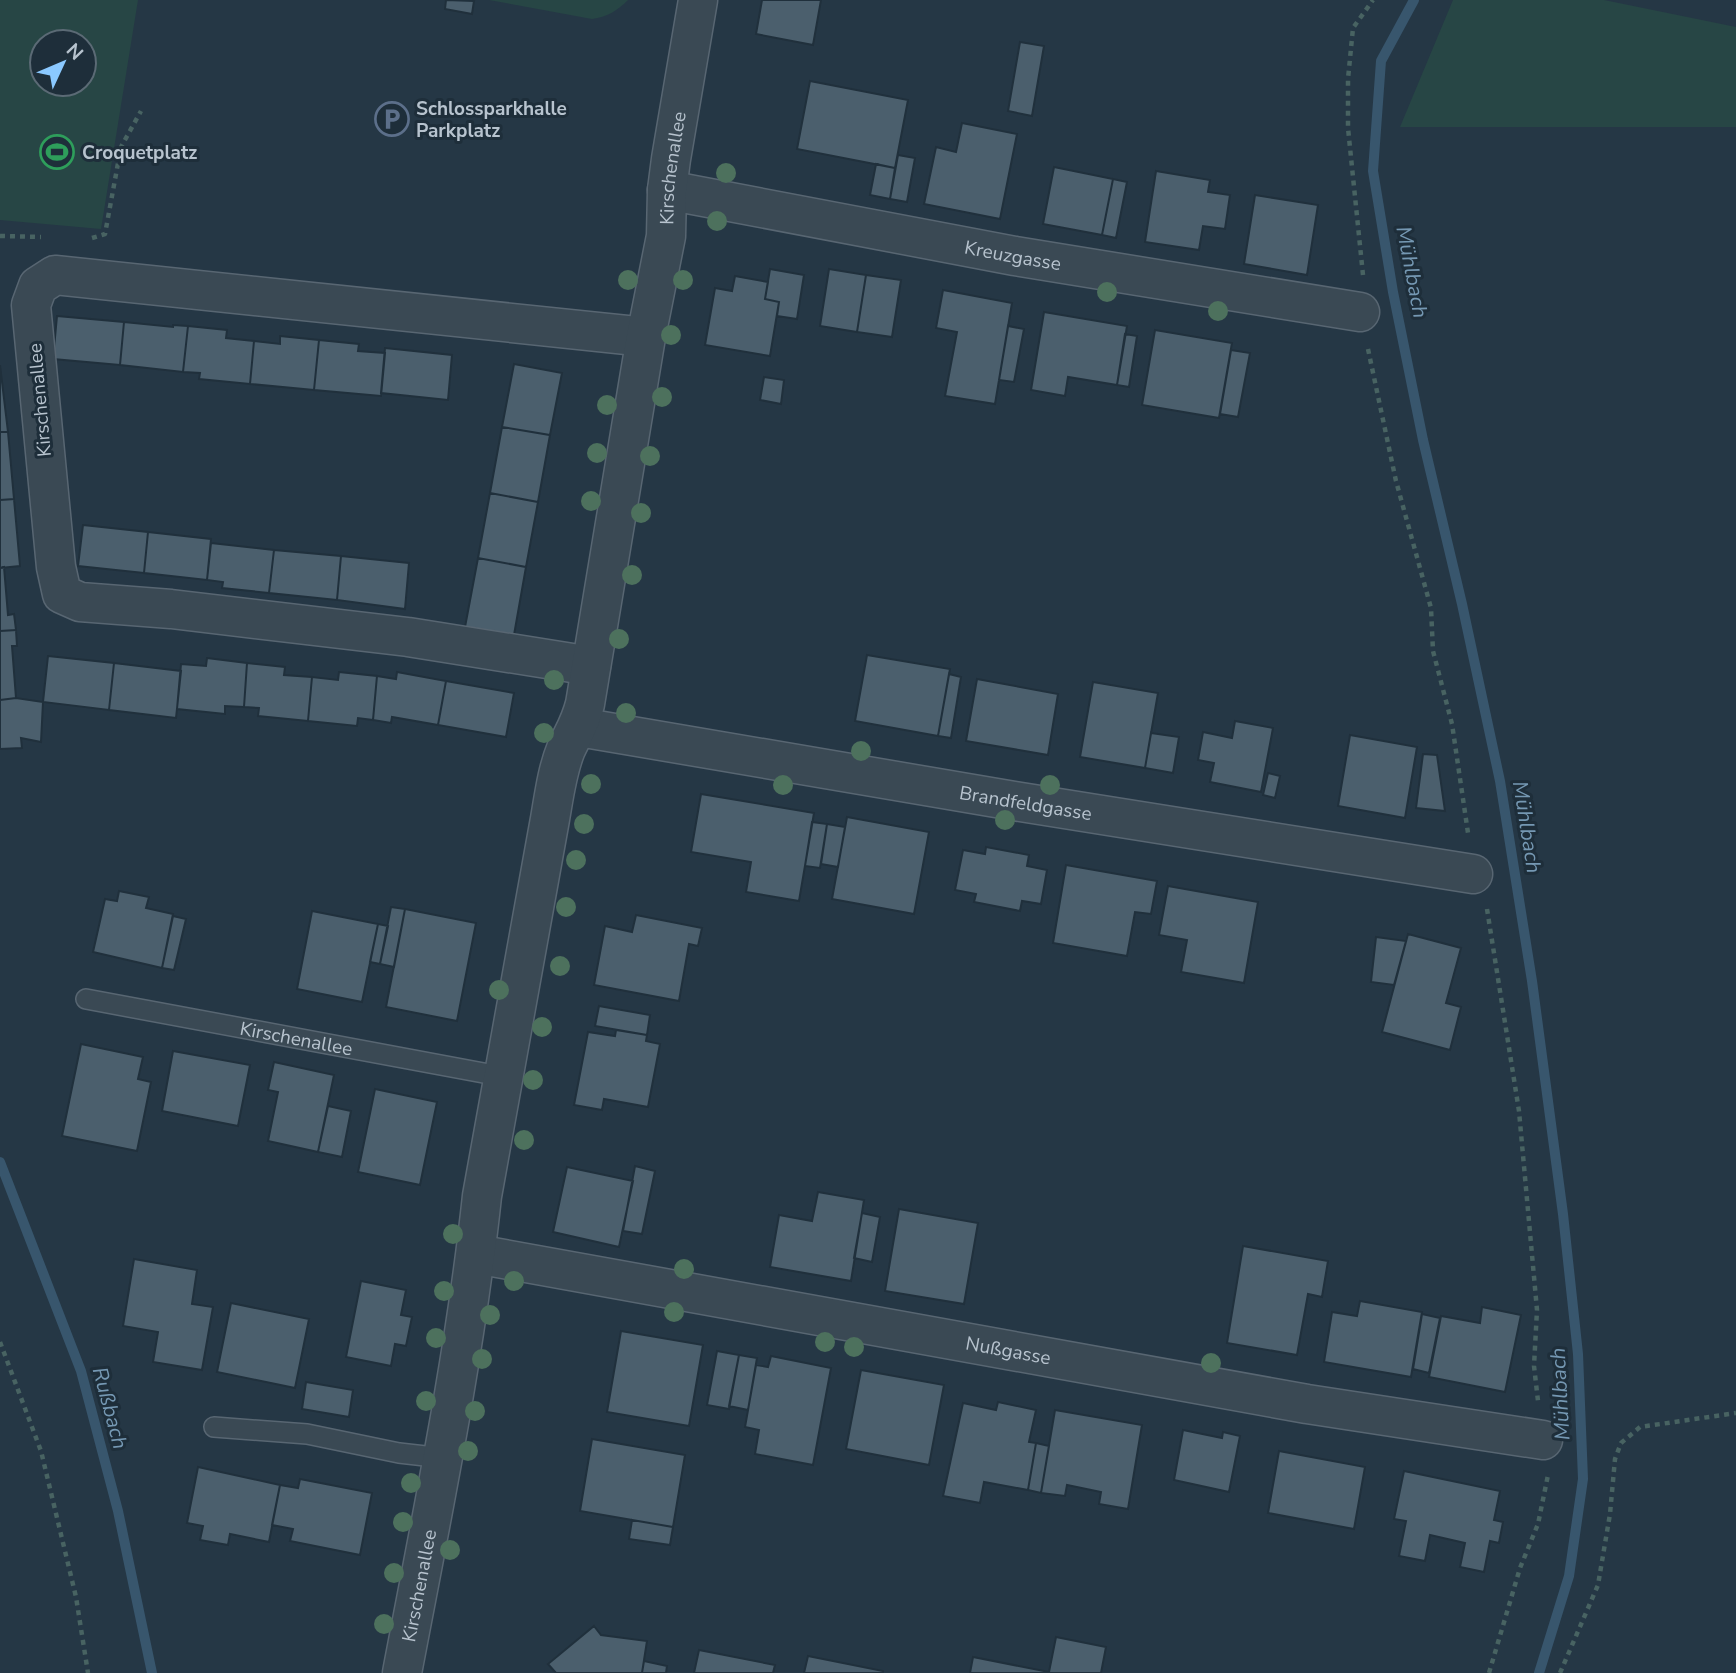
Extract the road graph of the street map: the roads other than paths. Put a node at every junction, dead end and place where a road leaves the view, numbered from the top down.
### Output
1 (698, 0) edge
2 (667, 190) junction
3 (1360, 312) dead end
4 (646, 337) junction
5 (591, 666) junction
6 (579, 727) junction
7 (1473, 874) dead end
8 (86, 999) dead end
9 (505, 1077) junction
10 (476, 1254) junction
11 (214, 1427) dead end
12 (1543, 1440) dead end
13 (443, 1458) junction
14 (402, 1673) edge

1 - 2 street, Kirschenallee
2 - 3 street, Kreuzgasse
2 - 4 street, Kirschenallee
4 - 5 street, Kirschenallee
4 - 5 street, Kirschenallee
5 - 6 street, Kirschenallee
6 - 7 street, Brandfeldgasse
6 - 9 street, Kirschenallee
8 - 9 lane, Kirschenallee
9 - 10 street, Kirschenallee
10 - 12 street, Nußgasse
10 - 13 street, Kirschenallee
11 - 13 lane
13 - 14 street, Kirschenallee

